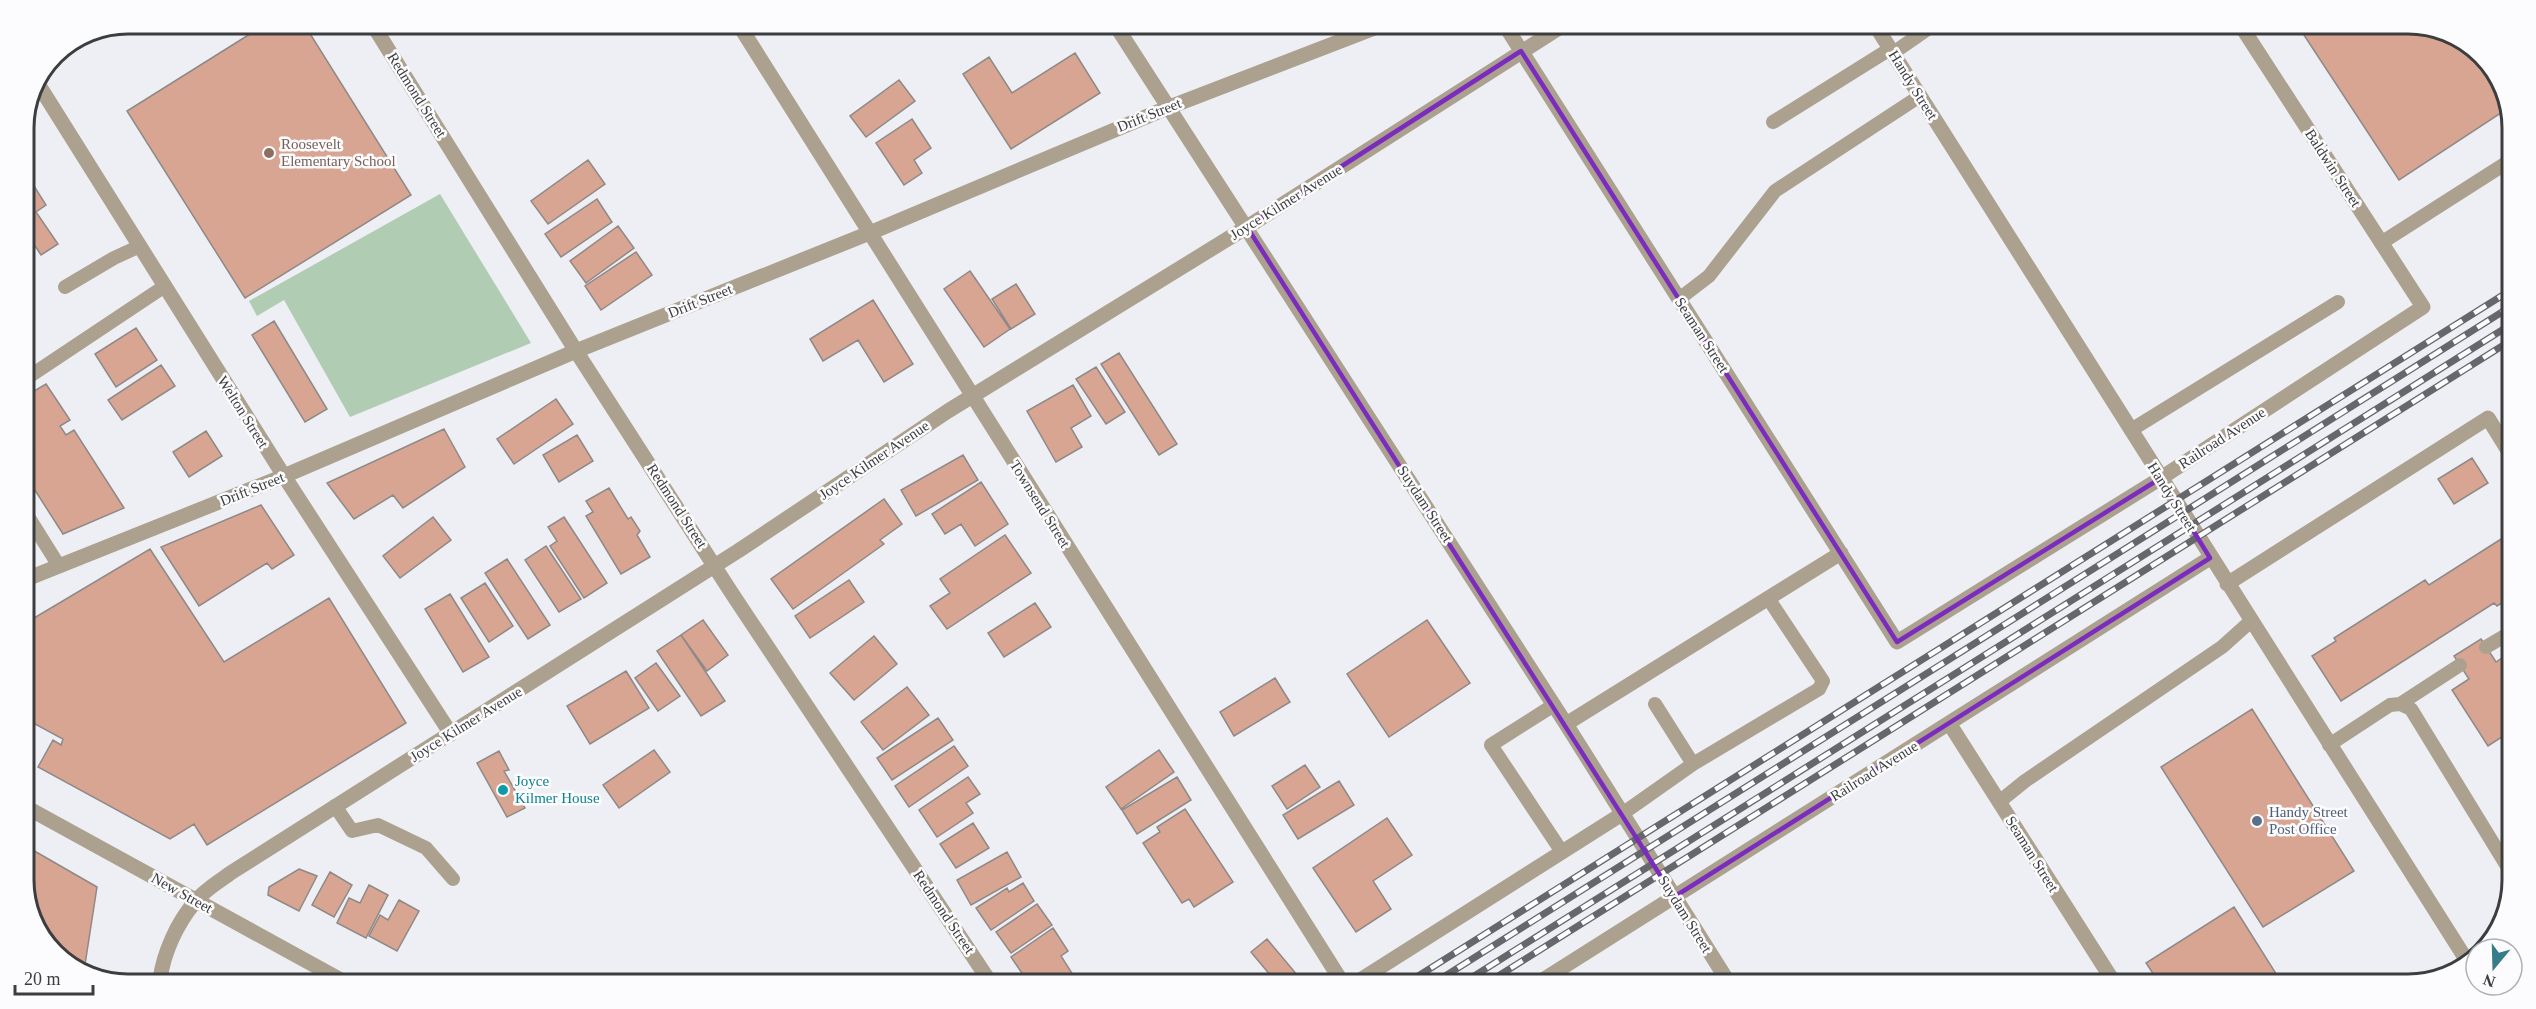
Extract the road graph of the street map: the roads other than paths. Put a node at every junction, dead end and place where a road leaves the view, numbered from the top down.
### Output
1 (379, 34) edge
2 (745, 34) edge
3 (1121, 34) edge
4 (1359, 34) edge
5 (1510, 34) edge
6 (1548, 34) edge
7 (1881, 34) edge
8 (1919, 34) edge
9 (2246, 34) edge
10 (1521, 51) junction
11 (1891, 51) junction
12 (43, 91) edge
13 (1920, 96) junction
14 (1167, 108) junction
15 (1773, 122) dead end
16 (2501, 166) edge
17 (1247, 227) junction
18 (872, 232) junction
19 (2381, 243) junction
20 (140, 246) junction
21 (165, 286) junction
22 (65, 287) dead end
23 (1678, 299) junction
24 (2338, 302) dead end
25 (2423, 307) joint
26 (576, 351) junction
27 (34, 373) edge
28 (972, 396) junction
29 (2131, 430) junction
30 (2501, 439) edge
31 (284, 476) junction
32 (2161, 478) junction
33 (35, 527) edge
34 (1841, 553) junction
35 (2211, 558) junction
36 (714, 565) junction
37 (59, 566) junction
38 (35, 575) edge
39 (2227, 584) junction
40 (1768, 598) junction
41 (2251, 621) junction
42 (2502, 638) edge
43 (1897, 642) joint
44 (2486, 647) dead end
45 (2460, 665) dead end
46 (1654, 704) dead end
47 (2400, 704) junction
48 (1554, 705) junction
49 (1949, 723) junction
50 (1566, 724) junction
51 (451, 734) junction
52 (2329, 745) junction
53 (1693, 764) junction
54 (2000, 802) junction
55 (335, 806) junction
56 (35, 812) edge
57 (1622, 814) junction
58 (1562, 852) junction
59 (2502, 858) edge
60 (453, 879) dead end
61 (1674, 897) junction
62 (195, 901) junction
63 (2464, 956) edge
64 (161, 974) edge
65 (330, 974) edge
66 (985, 974) edge
67 (1337, 974) edge
68 (1370, 974) edge
69 (1552, 974) edge
70 (1723, 974) edge
71 (2109, 974) edge

1 - 26 street, Redmond Street
2 - 18 street, Townsend Street
3 - 14 street, Suydam Street
4 - 14 street, Drift Street
5 - 10 street, Seaman Street
6 - 10 street, Joyce Kilmer Avenue
7 - 11 street, Handy Street
8 - 11 lane
9 - 19 street, Baldwin Street
10 - 17 street, Joyce Kilmer Avenue
10 - 23 street, Seaman Street
11 - 13 street, Handy Street
11 - 15 lane
12 - 20 street, Welton Street
13 - 23 lane
13 - 29 street, Handy Street
14 - 17 street, Suydam Street
14 - 18 street, Drift Street
16 - 19 lane
17 - 28 street, Joyce Kilmer Avenue
17 - 48 street, Suydam Street
18 - 26 street, Drift Street
18 - 28 street, Townsend Street
19 - 25 street, Baldwin Street
20 - 21 street, Welton Street
20 - 22 lane
21 - 27 lane
21 - 31 street, Welton Street
23 - 34 street, Seaman Street
24 - 29 lane
25 - 32 street, Railroad Avenue
26 - 31 street, Drift Street
26 - 36 street, Redmond Street
28 - 36 street, Joyce Kilmer Avenue
28 - 67 street, Townsend Street
29 - 32 street, Handy Street
30 - 39 street
31 - 37 street, Drift Street
31 - 51 street, Welton Street
32 - 35 street, Handy Street
32 - 43 street, Railroad Avenue
33 - 37 lane
34 - 40 street
34 - 43 street, Seaman Street
35 - 39 street, Handy Street
35 - 49 street, Railroad Avenue
36 - 51 street, Joyce Kilmer Avenue
36 - 66 street, Redmond Street
37 - 38 street, Drift Street
39 - 41 street, Handy Street
40 - 50 street
40 - 53 lane
41 - 52 street, Handy Street
41 - 54 lane
42 - 44 lane
45 - 47 lane
46 - 53 lane
47 - 52 lane
47 - 59 lane
48 - 50 street, Suydam Street
48 - 58 lane
49 - 54 street, Seaman Street
49 - 61 street, Railroad Avenue
50 - 57 street, Suydam Street
51 - 55 street, Joyce Kilmer Avenue
52 - 63 street, Handy Street
53 - 57 lane
54 - 71 street, Seaman Street
55 - 60 lane
55 - 62 street, Joyce Kilmer Avenue
56 - 62 street, New Street
57 - 58 street
57 - 61 street, Suydam Street
58 - 68 street
61 - 69 street, Railroad Avenue
61 - 70 street, Suydam Street
62 - 64 street
62 - 65 street, New Street

